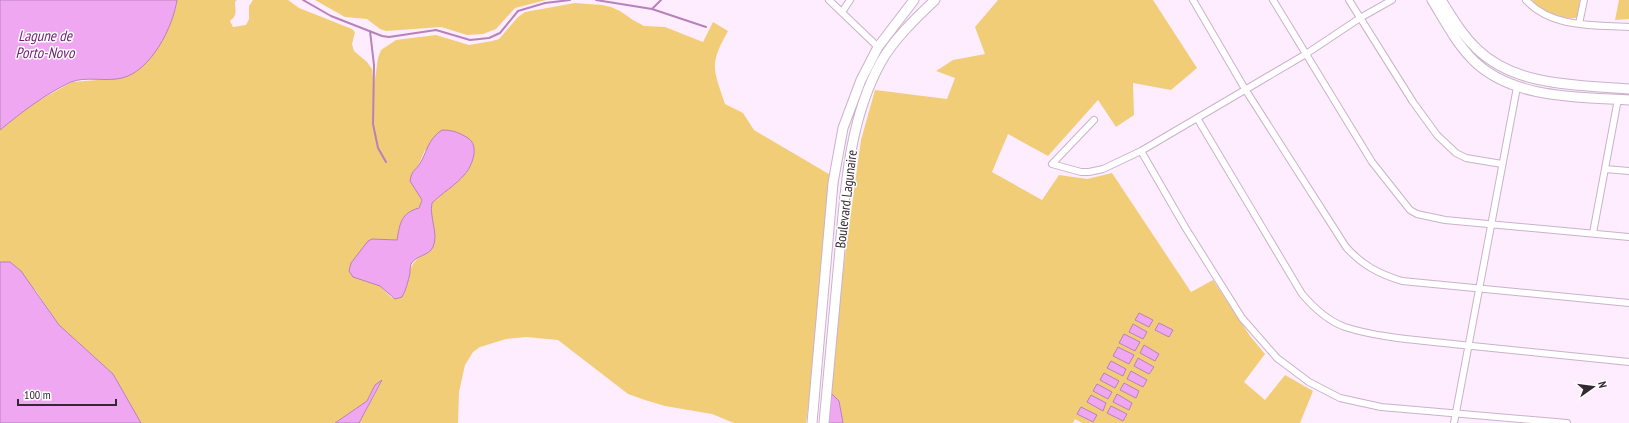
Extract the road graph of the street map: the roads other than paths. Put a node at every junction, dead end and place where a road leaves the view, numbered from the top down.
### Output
1 (829, 0) edge
2 (850, 0) edge
3 (914, 0) edge
4 (935, 0) edge
5 (1193, 0) edge
6 (1273, 0) edge
7 (1349, 0) edge
8 (1392, 0) edge
9 (1432, 0) edge
10 (1441, 0) edge
11 (1526, 0) edge
12 (1584, 0) edge
13 (842, 12) junction
14 (1360, 18) junction
15 (1579, 24) junction
16 (1629, 27) edge
17 (878, 47) junction
18 (1306, 54) junction
19 (1517, 87) junction
20 (1245, 89) junction
21 (1629, 89) edge
22 (1618, 99) junction
23 (1629, 100) edge
24 (1197, 118) junction
25 (1094, 120) dead end
26 (1141, 151) junction
27 (1502, 164) junction
28 (1605, 169) junction
29 (1629, 171) edge
30 (1491, 224) junction
31 (1593, 233) junction
32 (1629, 237) edge
33 (1479, 288) junction
34 (1629, 303) edge
35 (1468, 345) junction
36 (1629, 362) edge
37 (1456, 412) junction
38 (812, 423) edge
39 (824, 423) edge
40 (1454, 423) edge
41 (1567, 423) edge

1 - 13 street
2 - 13 street
3 - 17 main road, Boulevard Lagunaire
4 - 39 main road, Boulevard Lagunaire
5 - 20 street
6 - 18 street
7 - 14 street
8 - 14 street
9 - 19 main road
10 - 21 main road
11 - 15 street
12 - 15 street
13 - 17 street
14 - 18 street
14 - 27 street
15 - 16 street
17 - 38 main road, Boulevard Lagunaire
18 - 20 street
18 - 30 street
19 - 22 main road
19 - 27 street
20 - 24 street
20 - 33 street
22 - 23 main road
22 - 28 street
24 - 26 street
24 - 35 street
25 - 26 street
26 - 37 street
27 - 30 street
28 - 29 street
28 - 31 street
30 - 31 street
30 - 33 street
31 - 32 street
33 - 34 street
33 - 35 street
35 - 36 street
35 - 37 street
37 - 40 street
37 - 41 street

